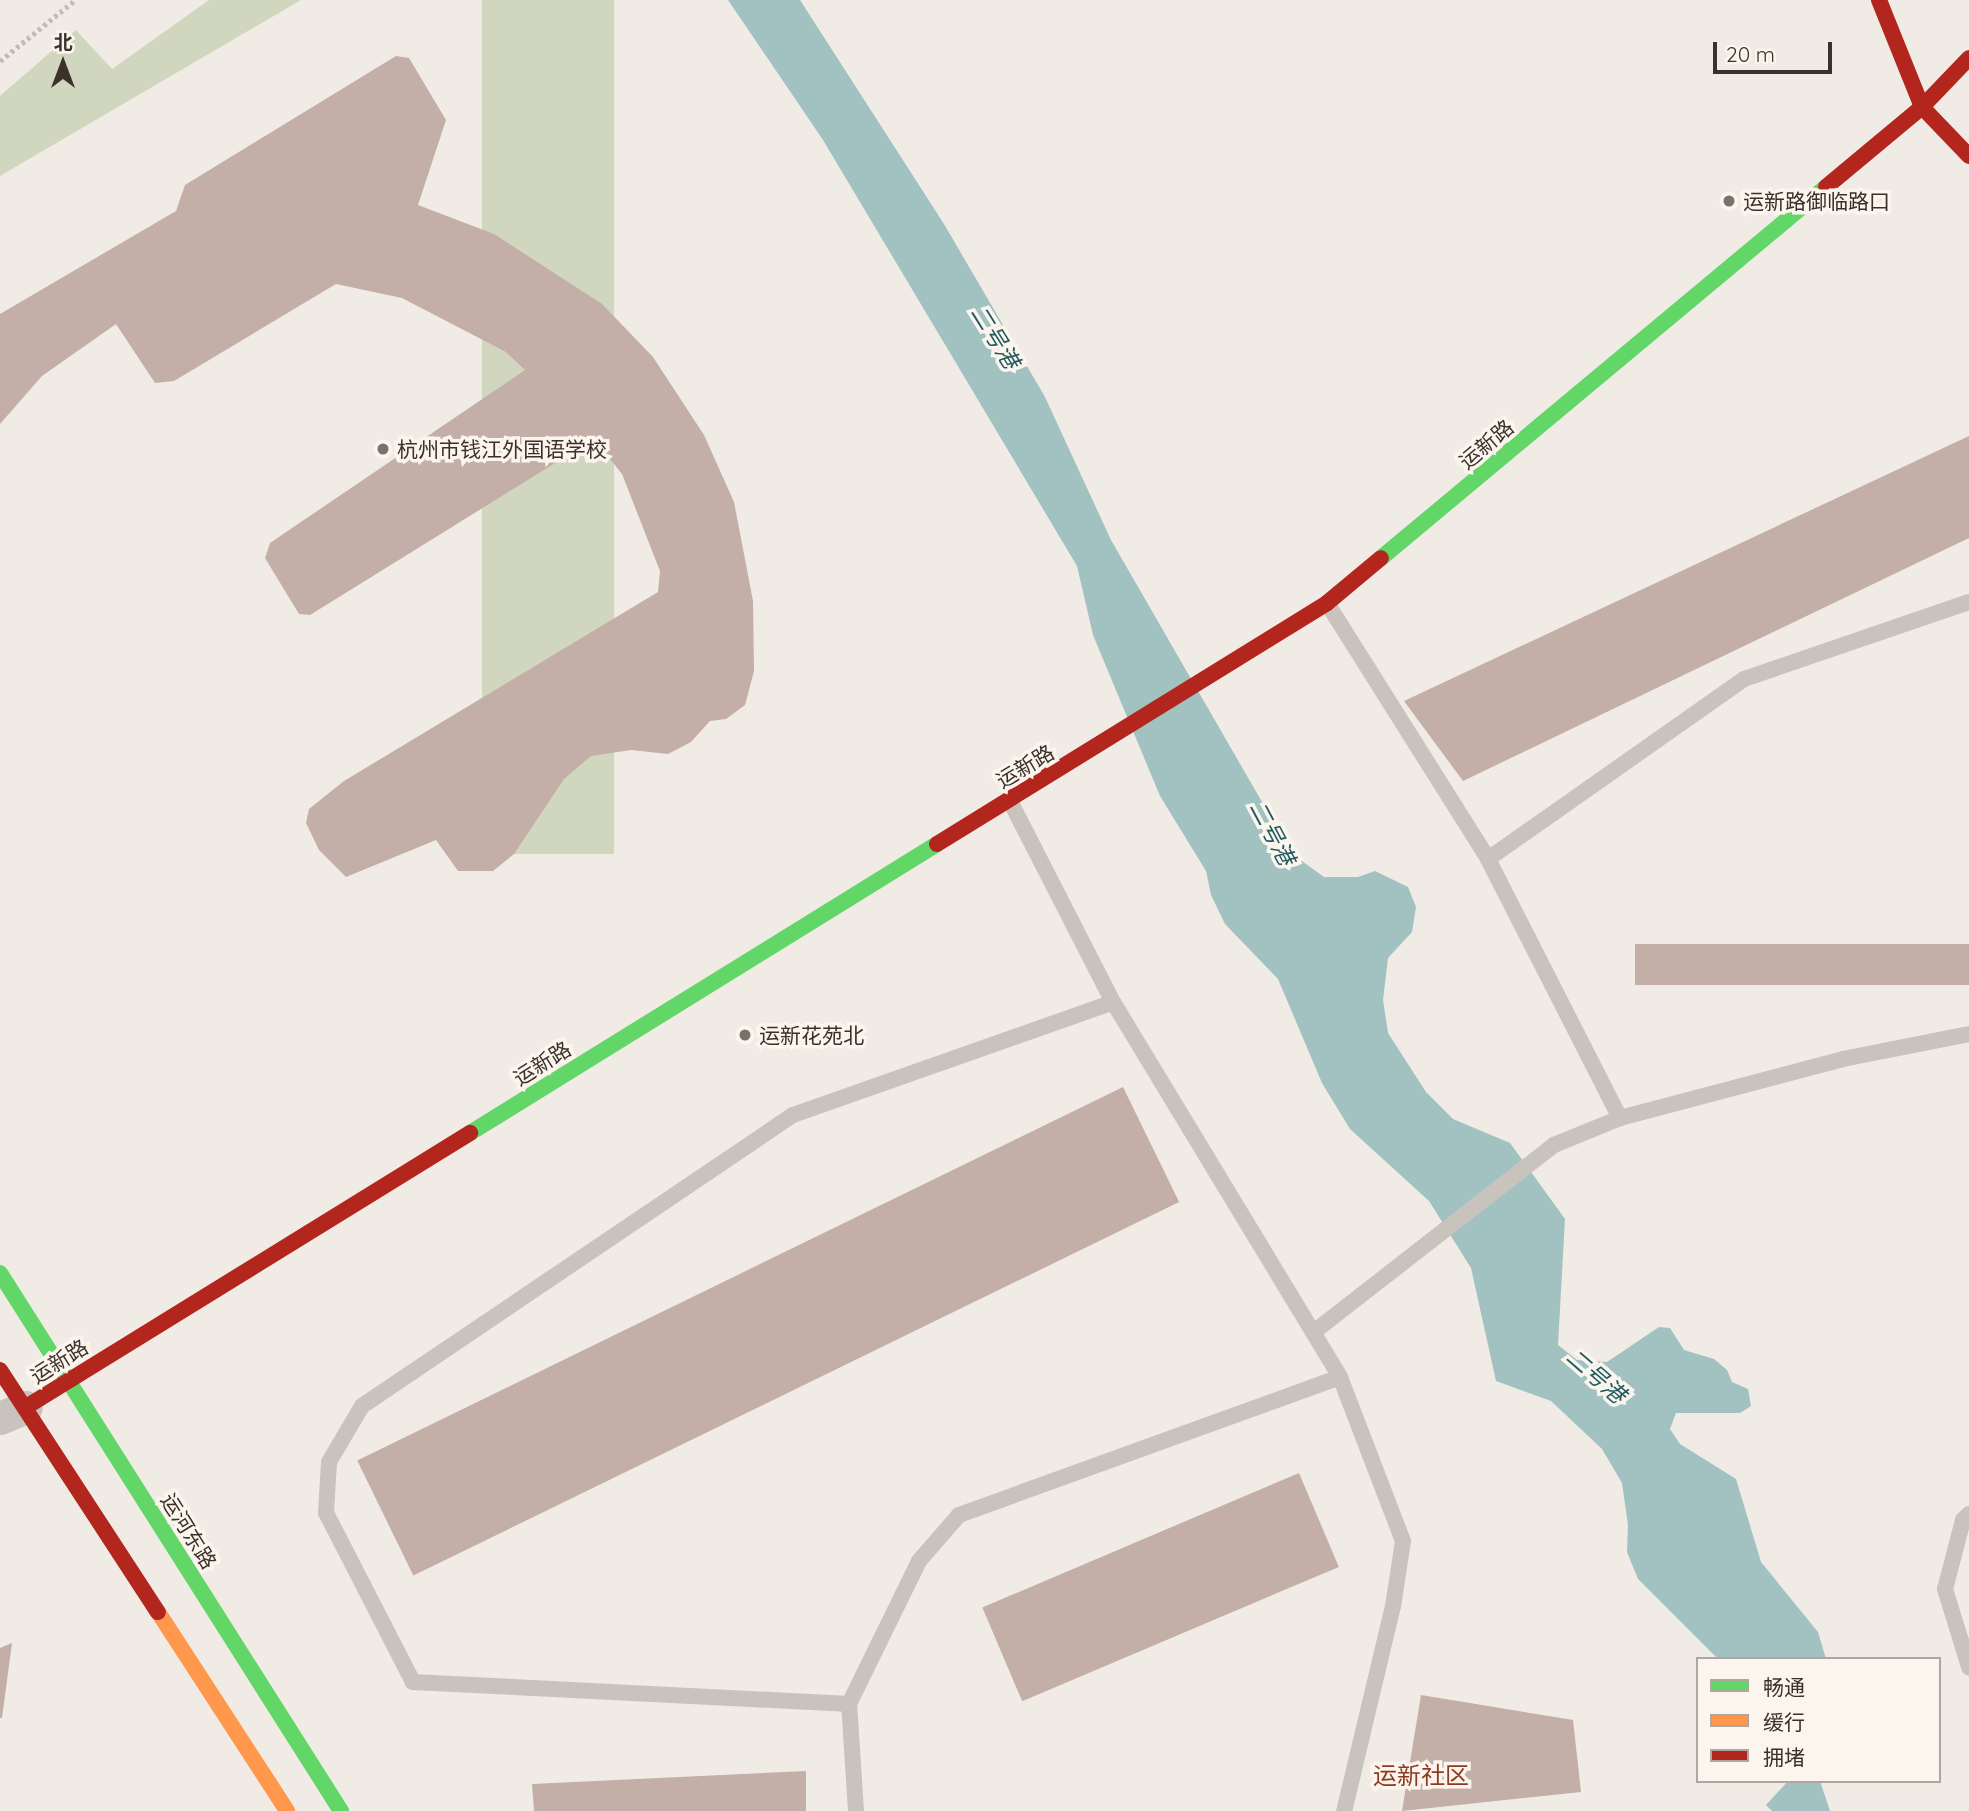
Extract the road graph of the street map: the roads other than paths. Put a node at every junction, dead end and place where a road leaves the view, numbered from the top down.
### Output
1 (1879, 0) edge
2 (1969, 58) edge
3 (1922, 107) junction
4 (1969, 156) edge
5 (1969, 602) edge
6 (1328, 603) junction
7 (1009, 799) junction
8 (1488, 859) junction
9 (1113, 1002) junction
10 (1969, 1034) edge
11 (1620, 1118) junction
12 (0, 1273) edge
13 (1315, 1331) junction
14 (0, 1370) edge
15 (1340, 1377) junction
16 (69, 1380) junction
17 (13, 1412) edge
18 (1969, 1514) edge
19 (1969, 1667) edge
20 (849, 1704) junction
21 (287, 1811) edge
22 (341, 1811) edge
23 (856, 1811) edge
24 (1344, 1811) edge

1 - 3 street
2 - 3 street, 运新路
3 - 4 street
3 - 6 street, 运新路
5 - 8 lane
6 - 7 street, 运新路
6 - 8 lane
7 - 9 lane
7 - 16 street, 运新路
8 - 11 lane
9 - 13 lane
9 - 20 lane
10 - 11 lane
11 - 13 lane
12 - 16 street, 运河东路
13 - 15 lane
14 - 17 street
15 - 20 lane
15 - 24 lane
16 - 17 street, 运新路
16 - 22 street, 运河东路
17 - 21 street
18 - 19 lane
20 - 23 lane

